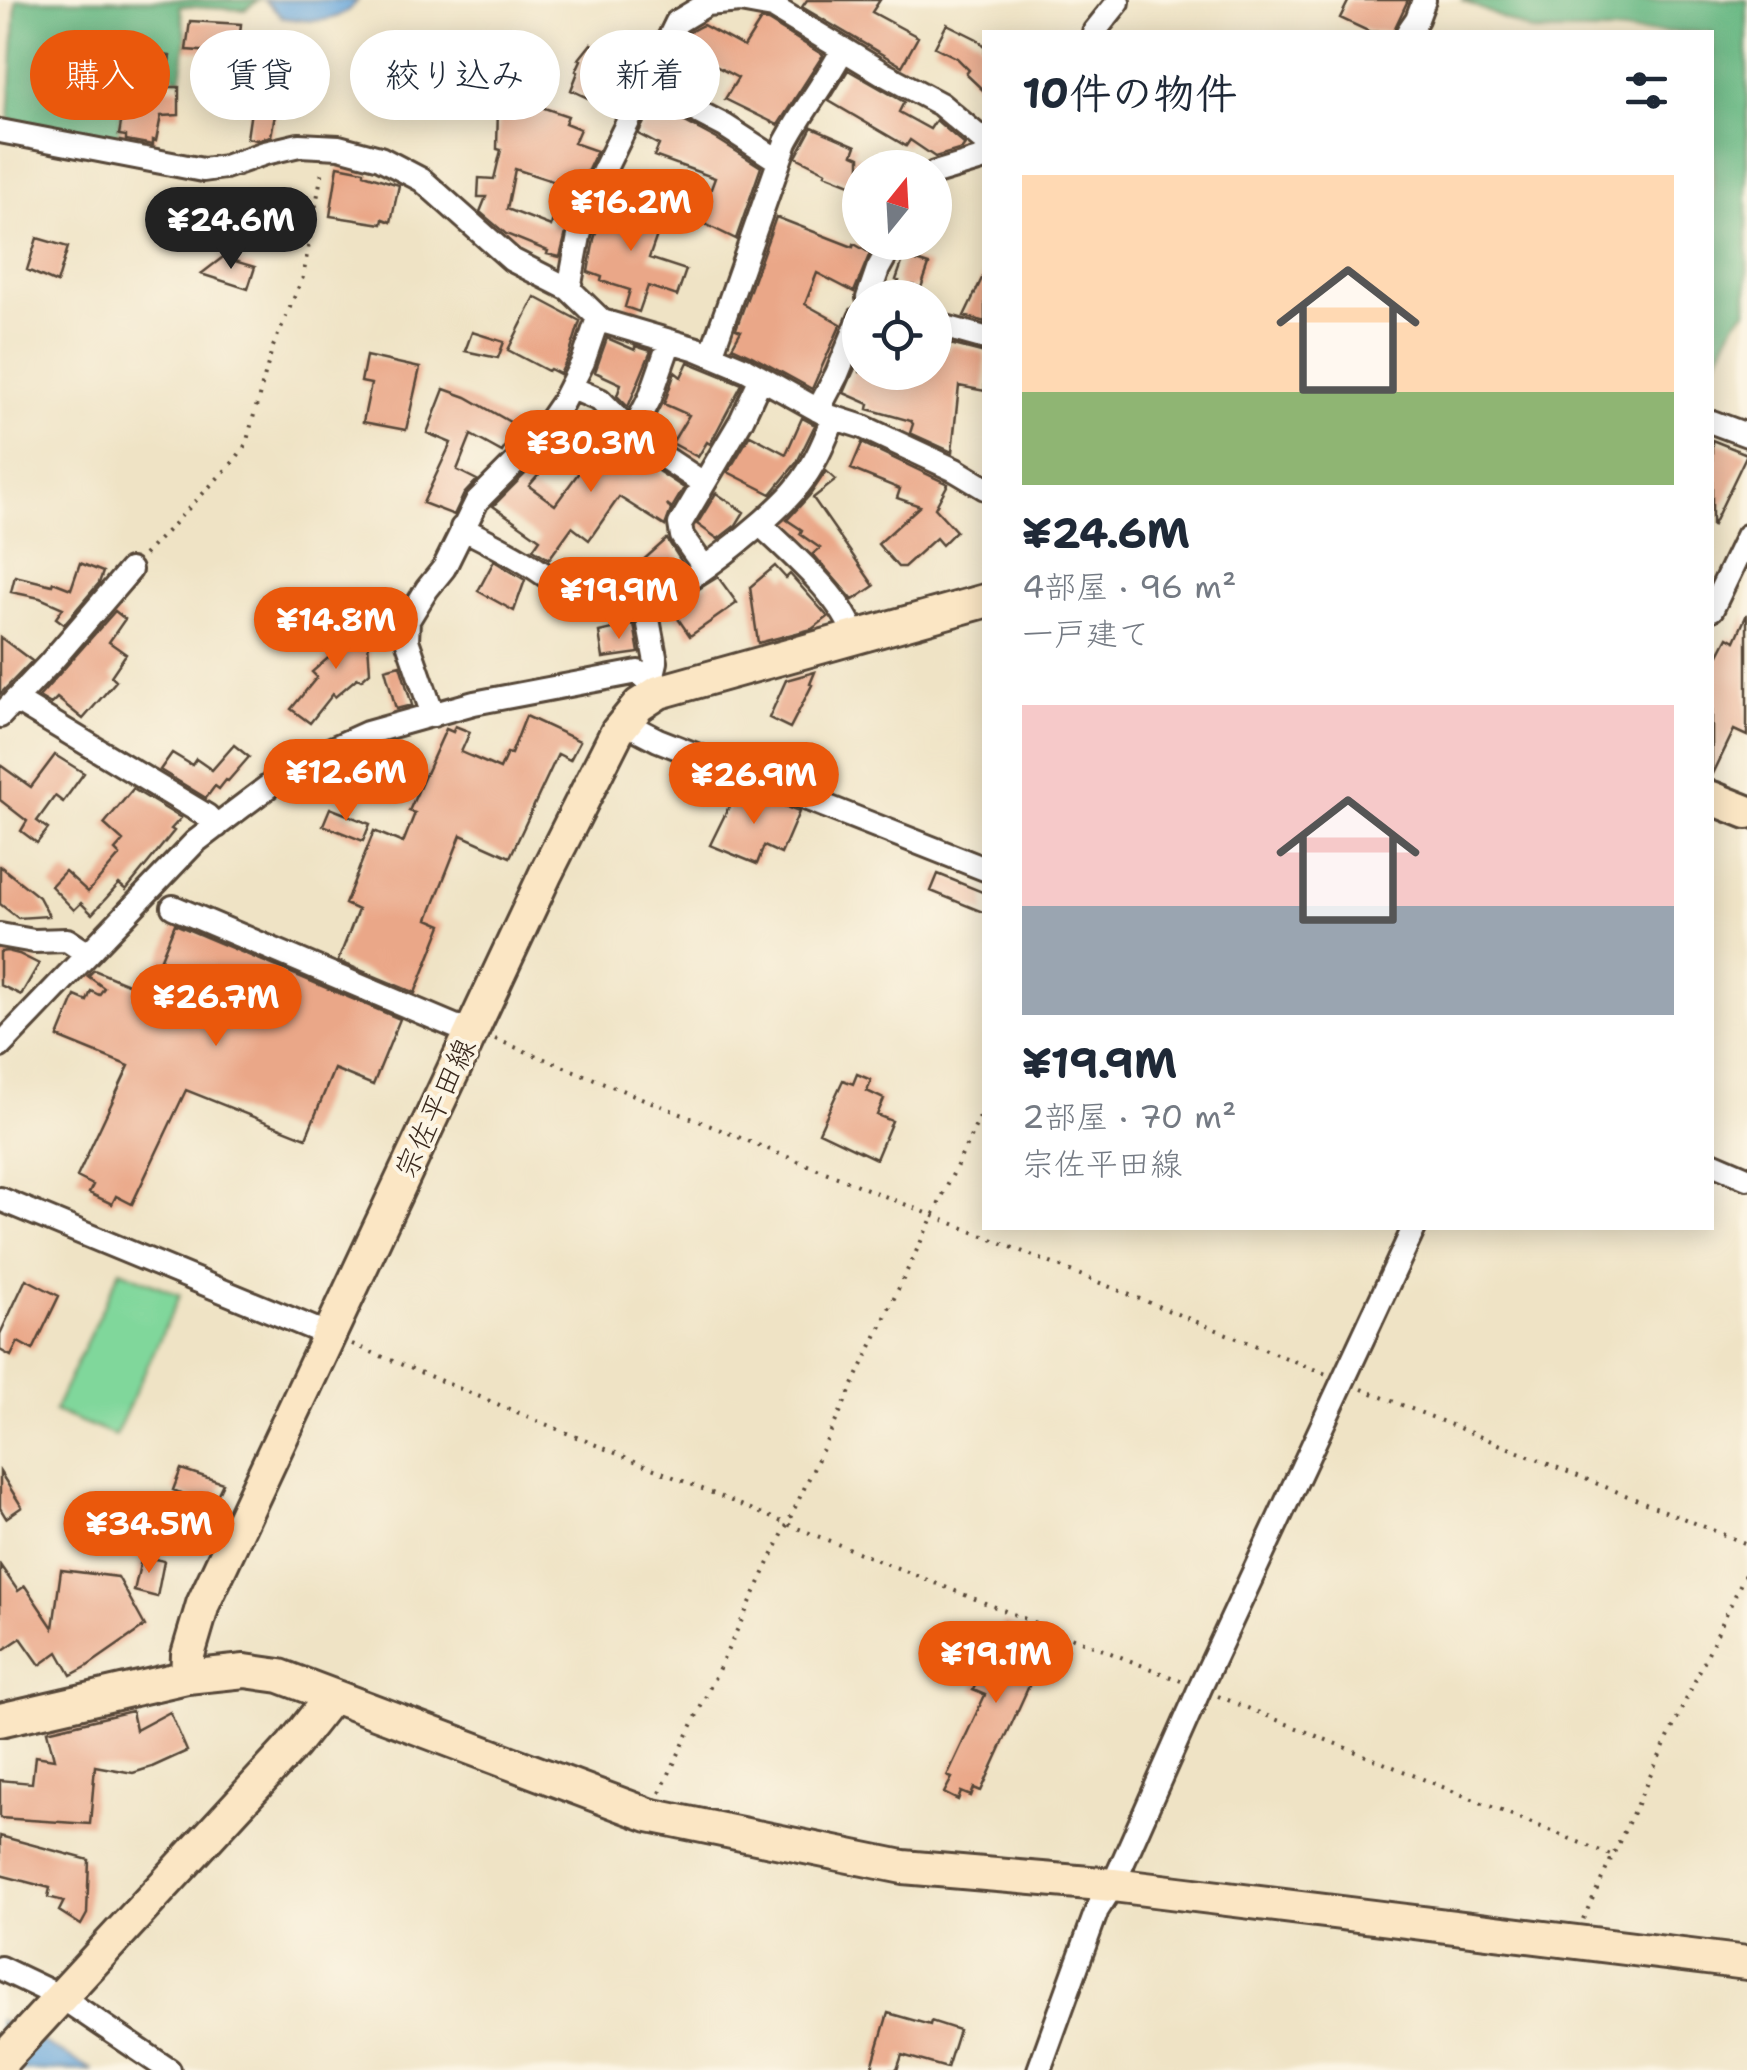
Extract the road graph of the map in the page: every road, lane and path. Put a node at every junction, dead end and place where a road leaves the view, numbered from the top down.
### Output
1 (1424, 0) edge
2 (1118, 2) edge
3 (673, 30) edge
4 (1096, 30) edge
5 (1409, 30) edge
6 (843, 49) junction
7 (629, 120) edge
8 (713, 120) edge
9 (0, 131) edge
10 (982, 139) edge
11 (326, 147) junction
12 (982, 159) edge
13 (779, 161) junction
14 (952, 170) edge
15 (570, 290) junction
16 (598, 318) junction
17 (952, 329) edge
18 (982, 337) edge
19 (670, 341) junction
20 (711, 355) junction
21 (842, 362) edge
22 (761, 378) junction
23 (570, 386) junction
24 (826, 414) junction
25 (1714, 423) edge
26 (632, 433) junction
27 (1747, 435) edge
28 (703, 483) junction
29 (982, 486) edge
30 (760, 524) junction
31 (462, 528) junction
32 (1747, 536) edge
33 (704, 567) junction
34 (130, 570) joint
35 (982, 602) edge
36 (645, 604) junction
37 (1714, 604) edge
38 (855, 638) junction
39 (655, 687) junction
40 (8, 708) edge
41 (433, 714) junction
42 (625, 722) junction
43 (1714, 799) edge
44 (1747, 812) edge
45 (217, 826) junction
46 (982, 869) edge
47 (173, 907) dead end
48 (0, 935) edge
49 (88, 954) junction
50 (472, 1029) junction
51 (0, 1046) edge
52 (982, 1112) edge
53 (1714, 1165) edge
54 (1747, 1178) edge
55 (0, 1199) edge
56 (933, 1216) junction
57 (1413, 1230) edge
58 (329, 1335) junction
59 (1342, 1380) junction
60 (787, 1524) junction
61 (1747, 1544) edge
62 (1747, 1570) edge
63 (187, 1677) junction
64 (1200, 1688) junction
65 (332, 1697) junction
66 (0, 1720) edge
67 (649, 1815) junction
68 (1613, 1856) junction
69 (1113, 1885) junction
70 (1573, 1941) junction
71 (1747, 1962) edge
72 (0, 1968) edge
73 (62, 1997) junction
74 (0, 2063) edge
75 (169, 2070) edge
76 (1039, 2070) edge

1 - 5 street
2 - 4 street
3 - 6 street
6 - 10 street
6 - 13 street
7 - 15 street
8 - 13 street
9 - 11 street
11 - 15 street
11 - 34 path
12 - 14 street
13 - 20 street
15 - 16 street
16 - 19 street
16 - 23 street
17 - 18 street
19 - 20 street
19 - 26 street
20 - 22 street
21 - 24 street
22 - 24 street
22 - 28 street
23 - 26 street
23 - 31 street
24 - 29 street
24 - 30 street
25 - 27 street
26 - 28 street
28 - 33 street
30 - 33 street
30 - 38 street
31 - 36 street
31 - 41 street
32 - 37 street
33 - 36 street
34 - 40 street
35 - 38 street, 宗佐平田線
36 - 39 street
38 - 39 street, 宗佐平田線
39 - 41 street
39 - 42 street, 宗佐平田線
40 - 45 street
41 - 45 street
42 - 46 street
42 - 50 street, 宗佐平田線
43 - 44 street
45 - 49 street
47 - 50 street
48 - 49 street
49 - 51 street
50 - 56 path
50 - 58 street, 宗佐平田線
52 - 56 path
53 - 54 street
55 - 58 street
56 - 59 path
56 - 60 path
57 - 59 street
58 - 60 path
58 - 63 street, 宗佐平田線
59 - 61 path
59 - 64 street
60 - 64 path
60 - 67 path
62 - 68 path
63 - 65 street
63 - 66 street
64 - 68 path
64 - 69 street
65 - 67 street
65 - 73 street
67 - 69 street
68 - 70 path
69 - 70 street
69 - 76 street
70 - 71 street
72 - 73 street
73 - 74 street
73 - 75 street

